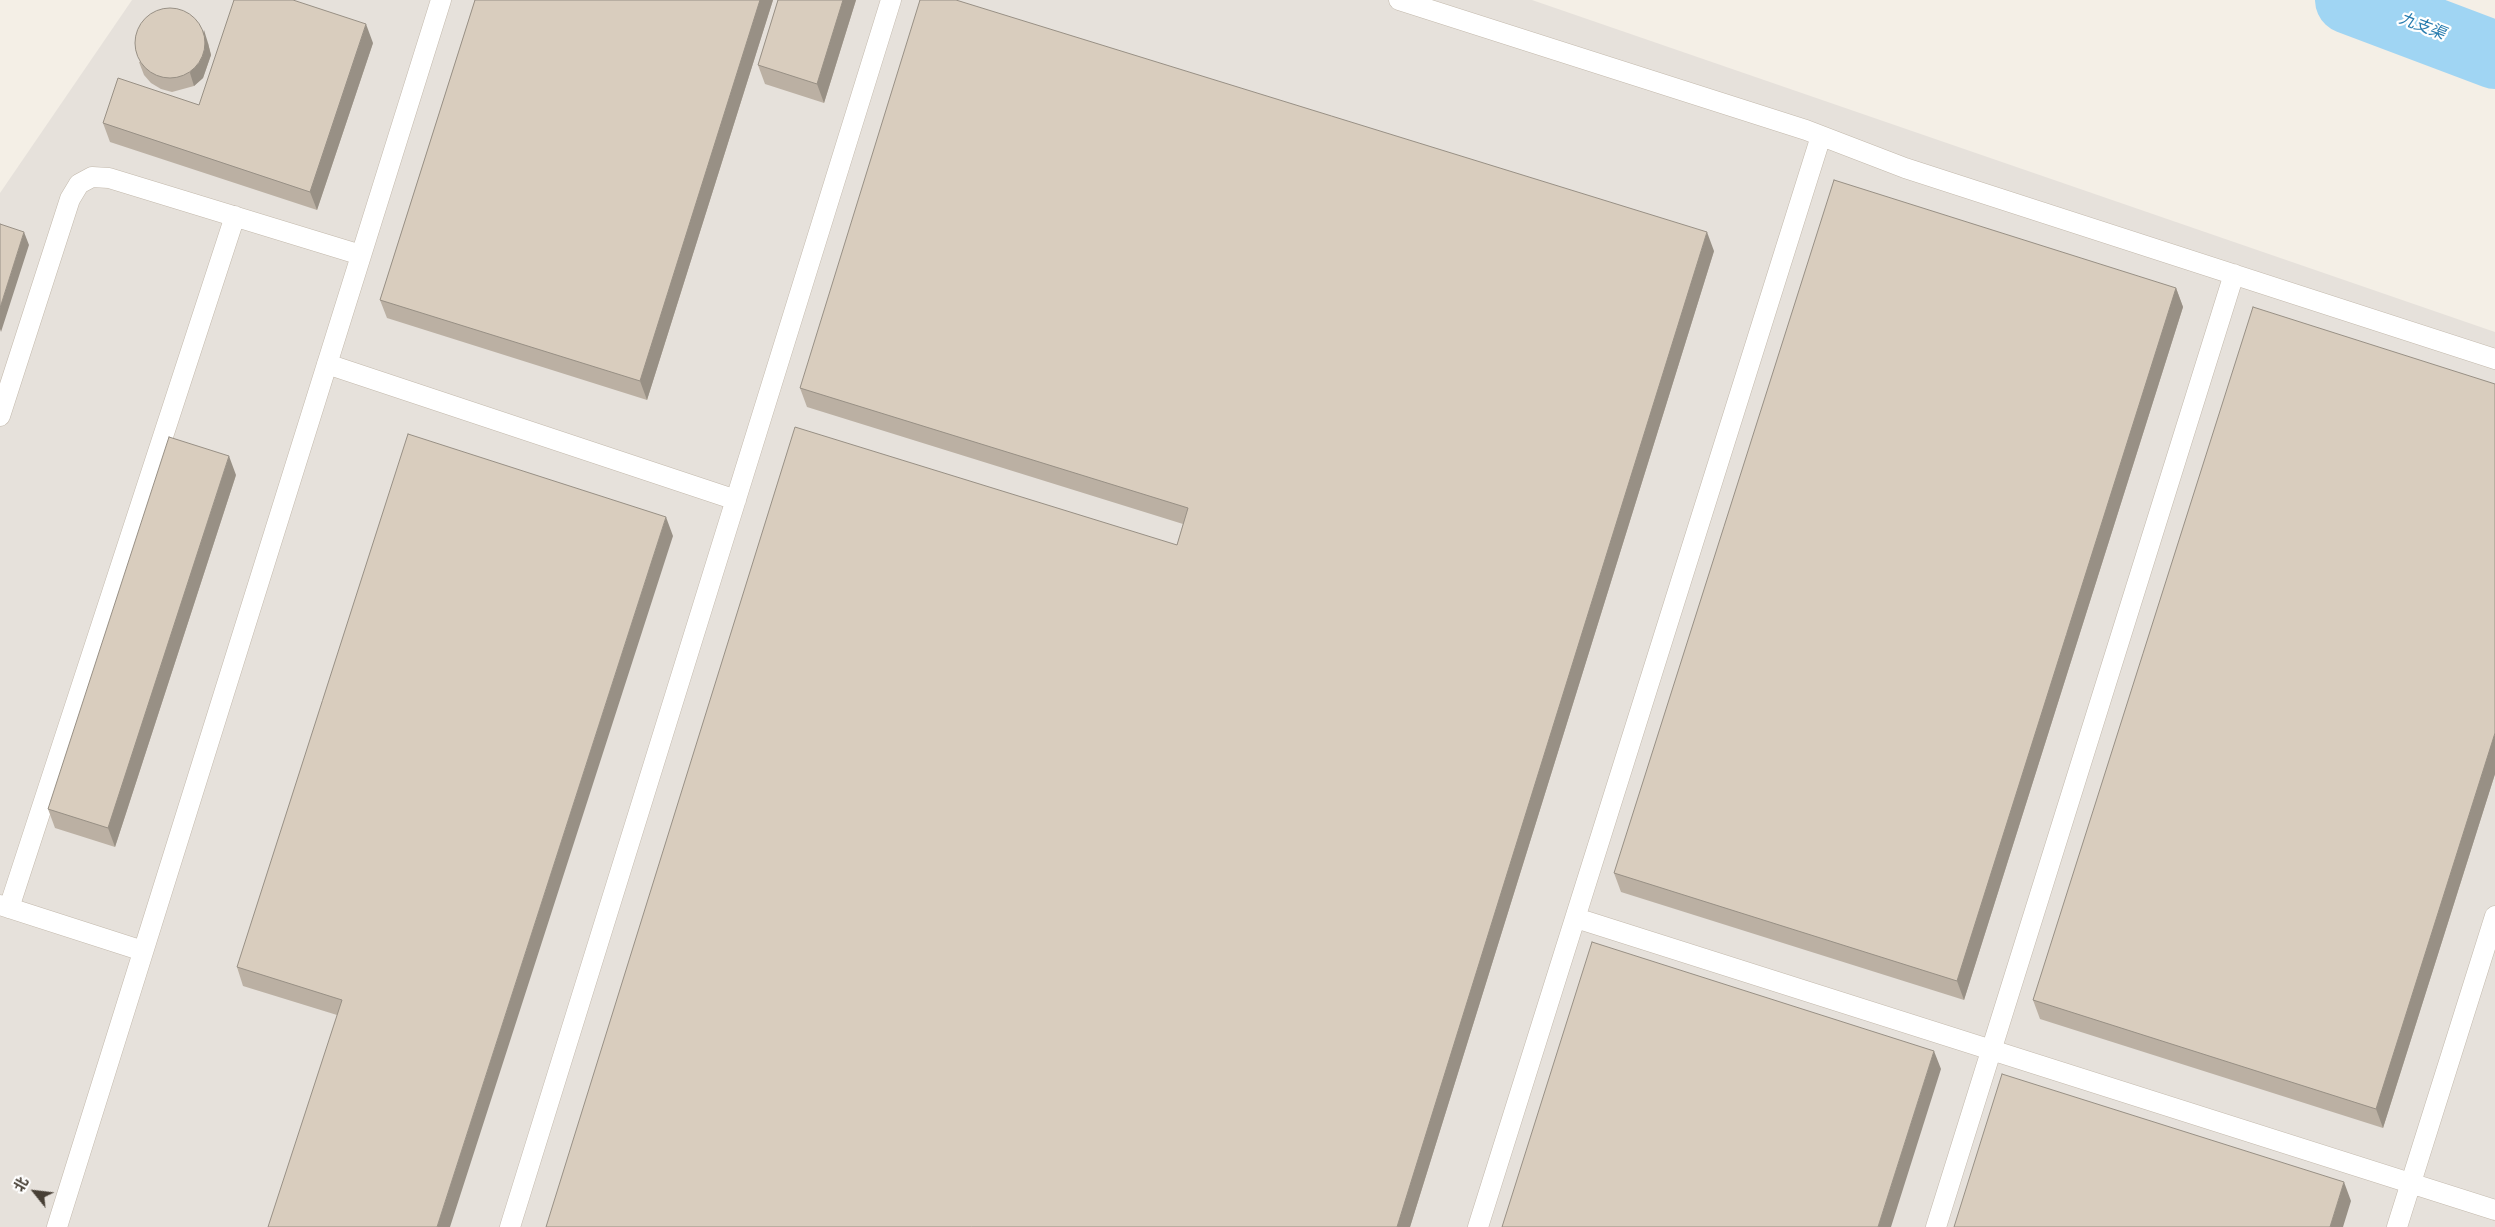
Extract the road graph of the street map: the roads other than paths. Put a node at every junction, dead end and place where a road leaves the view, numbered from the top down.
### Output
1 (441, 0) edge
2 (891, 0) edge
3 (1399, 0) edge
4 (1821, 136) junction
5 (235, 216) junction
6 (361, 255) junction
7 (2234, 274) junction
8 (2495, 359) edge
9 (327, 364) junction
10 (0, 416) edge
11 (736, 500) junction
12 (4, 906) edge
13 (2495, 916) edge
14 (1576, 918) junction
15 (143, 951) junction
16 (1992, 1050) junction
17 (2411, 1183) junction
18 (2495, 1210) edge
19 (57, 1227) edge
20 (510, 1227) edge
21 (1478, 1227) edge
22 (1936, 1227) edge
23 (2397, 1227) edge

1 - 6 lane
2 - 11 lane
3 - 4 lane
4 - 7 lane
4 - 14 lane
5 - 6 lane
5 - 10 lane
5 - 12 lane
6 - 9 lane
7 - 8 lane
7 - 16 lane
9 - 11 lane
9 - 15 lane
11 - 20 lane
12 - 15 lane
13 - 17 lane
14 - 16 lane
14 - 21 lane
15 - 19 lane
16 - 17 lane
16 - 22 lane
17 - 18 lane
17 - 23 lane

